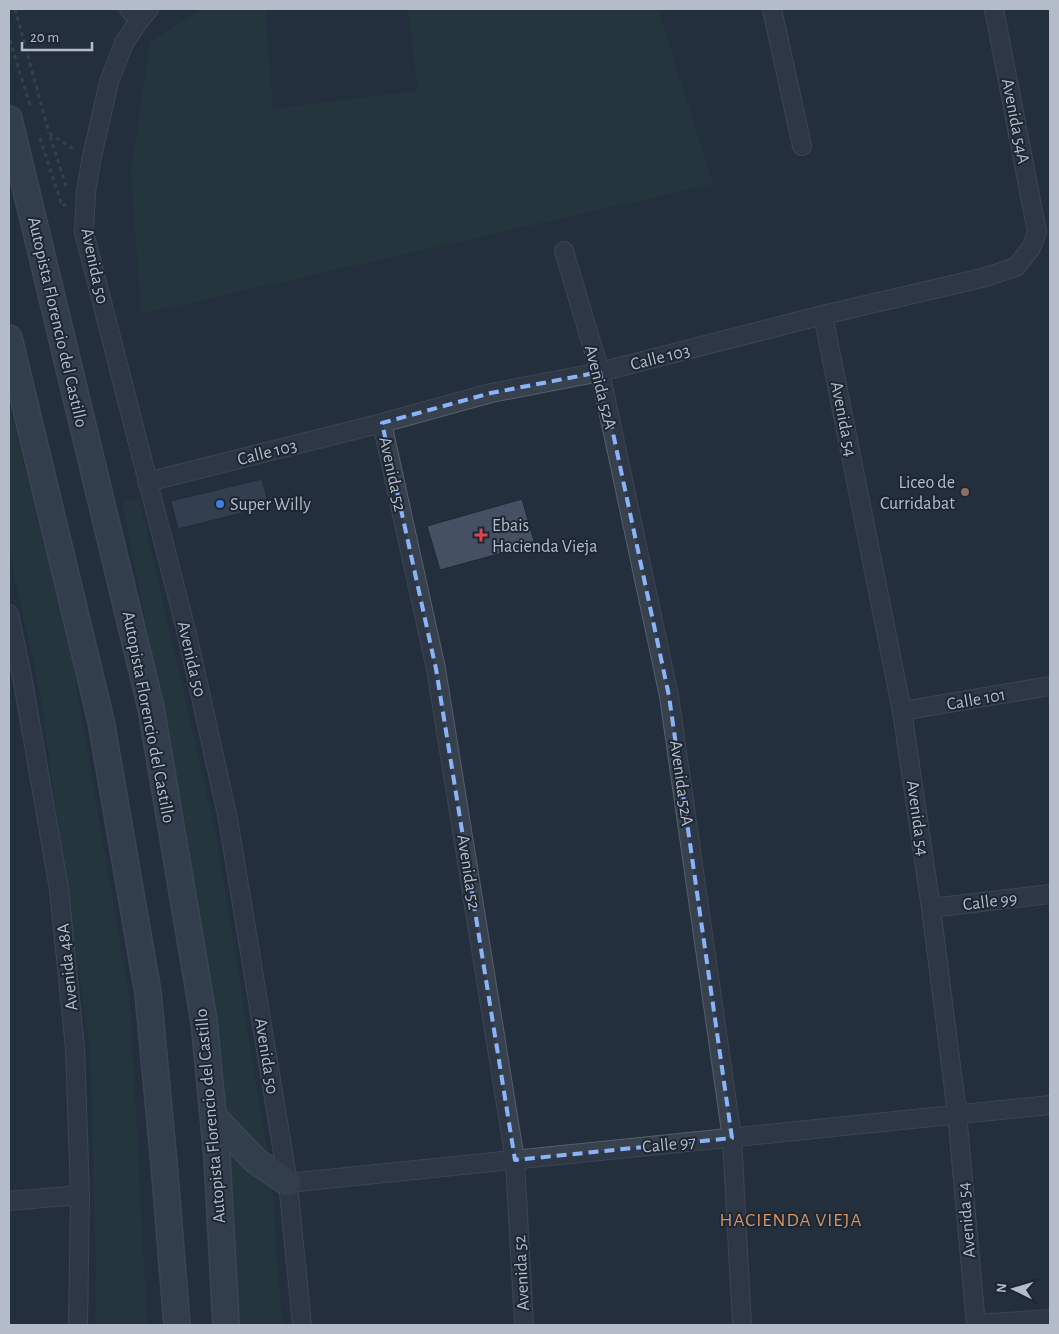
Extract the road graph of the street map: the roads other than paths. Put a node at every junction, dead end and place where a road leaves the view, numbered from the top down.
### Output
1 (772, 9) edge
2 (994, 9) edge
3 (139, 13) edge
4 (9, 118) edge
5 (802, 146) dead end
6 (1037, 232) joint
7 (564, 251) dead end
8 (823, 315) junction
9 (9, 338) edge
10 (600, 372) junction
11 (382, 422) junction
12 (147, 482) junction
13 (9, 614) edge
14 (1050, 686) edge
15 (902, 711) junction
16 (1050, 894) edge
17 (931, 908) junction
18 (1050, 1105) edge
19 (957, 1113) junction
20 (213, 1116) junction
21 (732, 1138) junction
22 (514, 1160) junction
23 (288, 1183) junction
24 (80, 1195) junction
25 (9, 1202) edge
26 (1050, 1319) edge
27 (78, 1325) edge
28 (177, 1325) edge
29 (226, 1325) edge
30 (302, 1325) edge
31 (524, 1325) edge
32 (742, 1325) edge
33 (976, 1325) edge

1 - 5 street
2 - 6 street, Avenida 54A
3 - 12 street, Avenida 50
4 - 20 main road, Autopista Florencio del Castillo
6 - 8 street, Calle 103
7 - 10 street, Avenida 52A
8 - 10 street, Calle 103
8 - 15 street, Avenida 54
9 - 28 main road
10 - 11 street, Calle 103
10 - 21 street, Avenida 52A
11 - 12 street, Calle 103
11 - 22 street, Avenida 52
12 - 23 street, Avenida 50
13 - 24 street, Avenida 48A
14 - 15 street, Calle 101
15 - 17 street, Avenida 54
16 - 17 street, Calle 99
17 - 19 street, Avenida 54
18 - 19 street, Calle 97
19 - 21 street, Calle 97
19 - 33 street, Avenida 54
20 - 23 main road
20 - 29 main road, Autopista Florencio del Castillo
21 - 22 street, Calle 97
21 - 32 street, Avenida 52A
22 - 23 street, Calle 97
22 - 31 street, Avenida 52
23 - 30 street, Avenida 50
24 - 25 street
24 - 27 street, Avenida 48A
26 - 33 street

